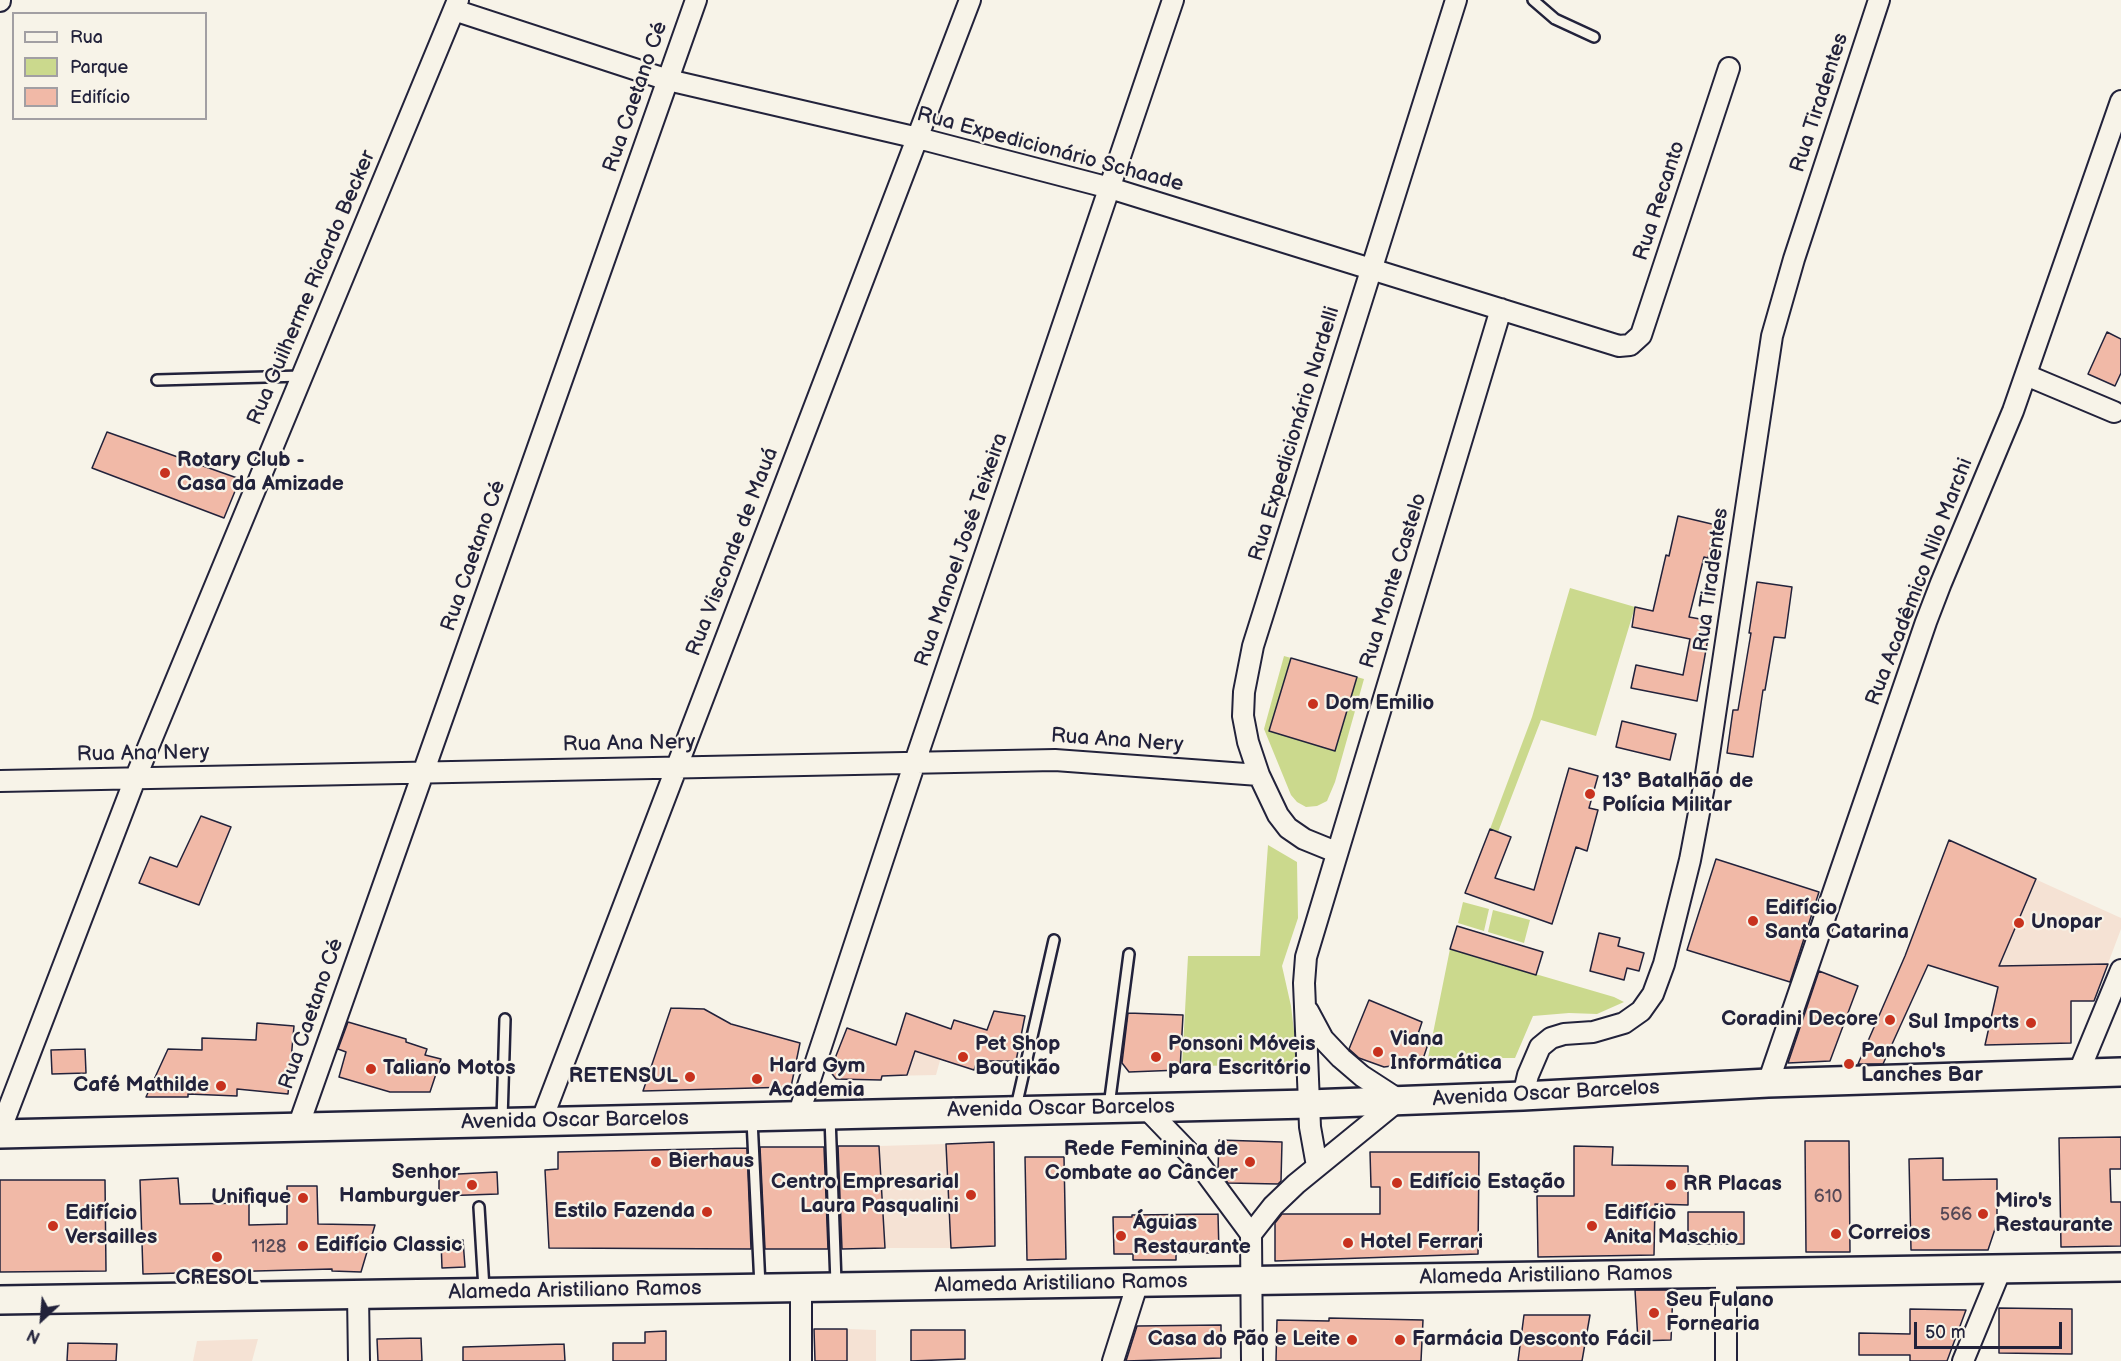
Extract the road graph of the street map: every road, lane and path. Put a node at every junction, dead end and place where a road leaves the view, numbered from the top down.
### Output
1 (696, 0) edge
2 (970, 0) edge
3 (1173, 0) edge
4 (1456, 0) edge
5 (1533, 0) edge
6 (1879, 0) edge
7 (456, 5) edge
8 (1594, 37) dead end
9 (1729, 68) dead end
10 (668, 80) junction
11 (2121, 101) edge
12 (918, 138) junction
13 (1110, 188) junction
14 (1372, 269) junction
15 (1502, 309) junction
16 (1630, 345) joint
17 (2026, 375) junction
18 (302, 376) junction
19 (158, 380) dead end
20 (2114, 412) dead end
21 (915, 762) junction
22 (676, 767) junction
23 (423, 772) junction
24 (1259, 775) junction
25 (135, 779) junction
26 (0, 782) edge
27 (1336, 852) junction
28 (1054, 940) dead end
29 (1129, 954) dead end
30 (2121, 970) edge
31 (1305, 1006) junction
32 (505, 1019) dead end
33 (2121, 1072) edge
34 (2078, 1074) junction
35 (1768, 1083) junction
36 (1523, 1096) junction
37 (1399, 1100) junction
38 (1309, 1104) junction
39 (1145, 1107) junction
40 (1109, 1108) junction
41 (1015, 1111) junction
42 (830, 1115) junction
43 (798, 1116) junction
44 (752, 1117) junction
45 (502, 1122) junction
46 (541, 1122) junction
47 (298, 1127) junction
48 (0, 1132) edge
49 (1317, 1166) junction
50 (479, 1207) dead end
51 (1251, 1234) junction
52 (2121, 1268) edge
53 (2001, 1269) junction
54 (1726, 1273) junction
55 (1251, 1281) junction
56 (1138, 1282) junction
57 (836, 1287) junction
58 (801, 1288) junction
59 (760, 1289) junction
60 (484, 1293) junction
61 (358, 1295) junction
62 (0, 1300) edge
63 (359, 1361) edge
64 (801, 1361) edge
65 (1113, 1361) edge
66 (1252, 1361) edge
67 (1726, 1361) edge
68 (1963, 1361) edge

1 - 10 street, Rua Caetano Cé
2 - 12 street, Rua Visconde de Mauá
3 - 13 street, Rua Manoel José Teixeira
4 - 14 street, Rua Expedicionário Nardelli
5 - 8 lane
6 - 36 street, Rua Tiradentes
7 - 10 street, Rua Expedicionário Schaade
7 - 18 street, Rua Guilherme Ricardo Becker
9 - 16 street, Rua Recanto
10 - 12 street, Rua Expedicionário Schaade
10 - 23 street, Rua Caetano Cé
11 - 17 street, Rua Acadêmico Nilo Marchi
12 - 13 street, Rua Expedicionário Schaade
12 - 22 street, Rua Visconde de Mauá
13 - 14 street, Rua Expedicionário Schaade
13 - 21 street, Rua Manoel José Teixeira
14 - 15 street, Rua Expedicionário Schaade
14 - 24 street, Rua Expedicionário Nardelli
15 - 16 street, Rua Expedicionário Schaade
15 - 27 street, Rua Monte Castelo
17 - 20 street
17 - 35 street, Rua Acadêmico Nilo Marchi
18 - 19 lane
18 - 25 street, Rua Guilherme Ricardo Becker
21 - 22 street, Rua Ana Nery
21 - 24 street, Rua Ana Nery
21 - 43 street, Rua Manoel José Teixeira
22 - 23 street, Rua Ana Nery
22 - 46 street, Rua Visconde de Mauá
23 - 25 street, Rua Ana Nery
23 - 47 street, Rua Caetano Cé
24 - 27 street, Rua Expedicionário Nardelli
25 - 26 street, Rua Ana Nery
25 - 48 street, Rua Guilherme Ricardo Becker
27 - 31 street, Rua Monte Castelo
28 - 41 lane
29 - 40 lane
30 - 34 street
31 - 37 street, Rua Monte Castelo
31 - 38 street, Rua Monte Castelo
32 - 45 lane
33 - 34 main road, Avenida Oscar Barcelos
34 - 35 main road, Avenida Oscar Barcelos
35 - 36 main road, Avenida Oscar Barcelos
36 - 37 main road, Avenida Oscar Barcelos
37 - 38 main road, Avenida Oscar Barcelos
37 - 49 street
38 - 39 main road, Avenida Oscar Barcelos
38 - 49 street, Rua Monte Castelo
39 - 40 main road, Avenida Oscar Barcelos
39 - 51 street
40 - 41 main road, Avenida Oscar Barcelos
41 - 42 main road, Avenida Oscar Barcelos
42 - 43 main road, Avenida Oscar Barcelos
42 - 57 lane
43 - 44 main road, Avenida Oscar Barcelos
44 - 46 main road, Avenida Oscar Barcelos
44 - 59 lane
45 - 46 main road, Avenida Oscar Barcelos
45 - 47 main road, Avenida Oscar Barcelos
47 - 48 main road, Avenida Oscar Barcelos
49 - 51 street
50 - 60 lane
51 - 55 street
52 - 53 main road, Alameda Aristiliano Ramos
53 - 54 main road, Alameda Aristiliano Ramos
53 - 68 street
54 - 55 main road, Alameda Aristiliano Ramos
54 - 67 street
55 - 56 main road, Alameda Aristiliano Ramos
55 - 66 street
56 - 57 main road, Alameda Aristiliano Ramos
56 - 65 street
57 - 58 main road, Alameda Aristiliano Ramos
58 - 59 main road, Alameda Aristiliano Ramos
58 - 64 street
59 - 60 main road, Alameda Aristiliano Ramos
60 - 61 main road, Alameda Aristiliano Ramos
61 - 62 main road, Alameda Aristiliano Ramos
61 - 63 street

